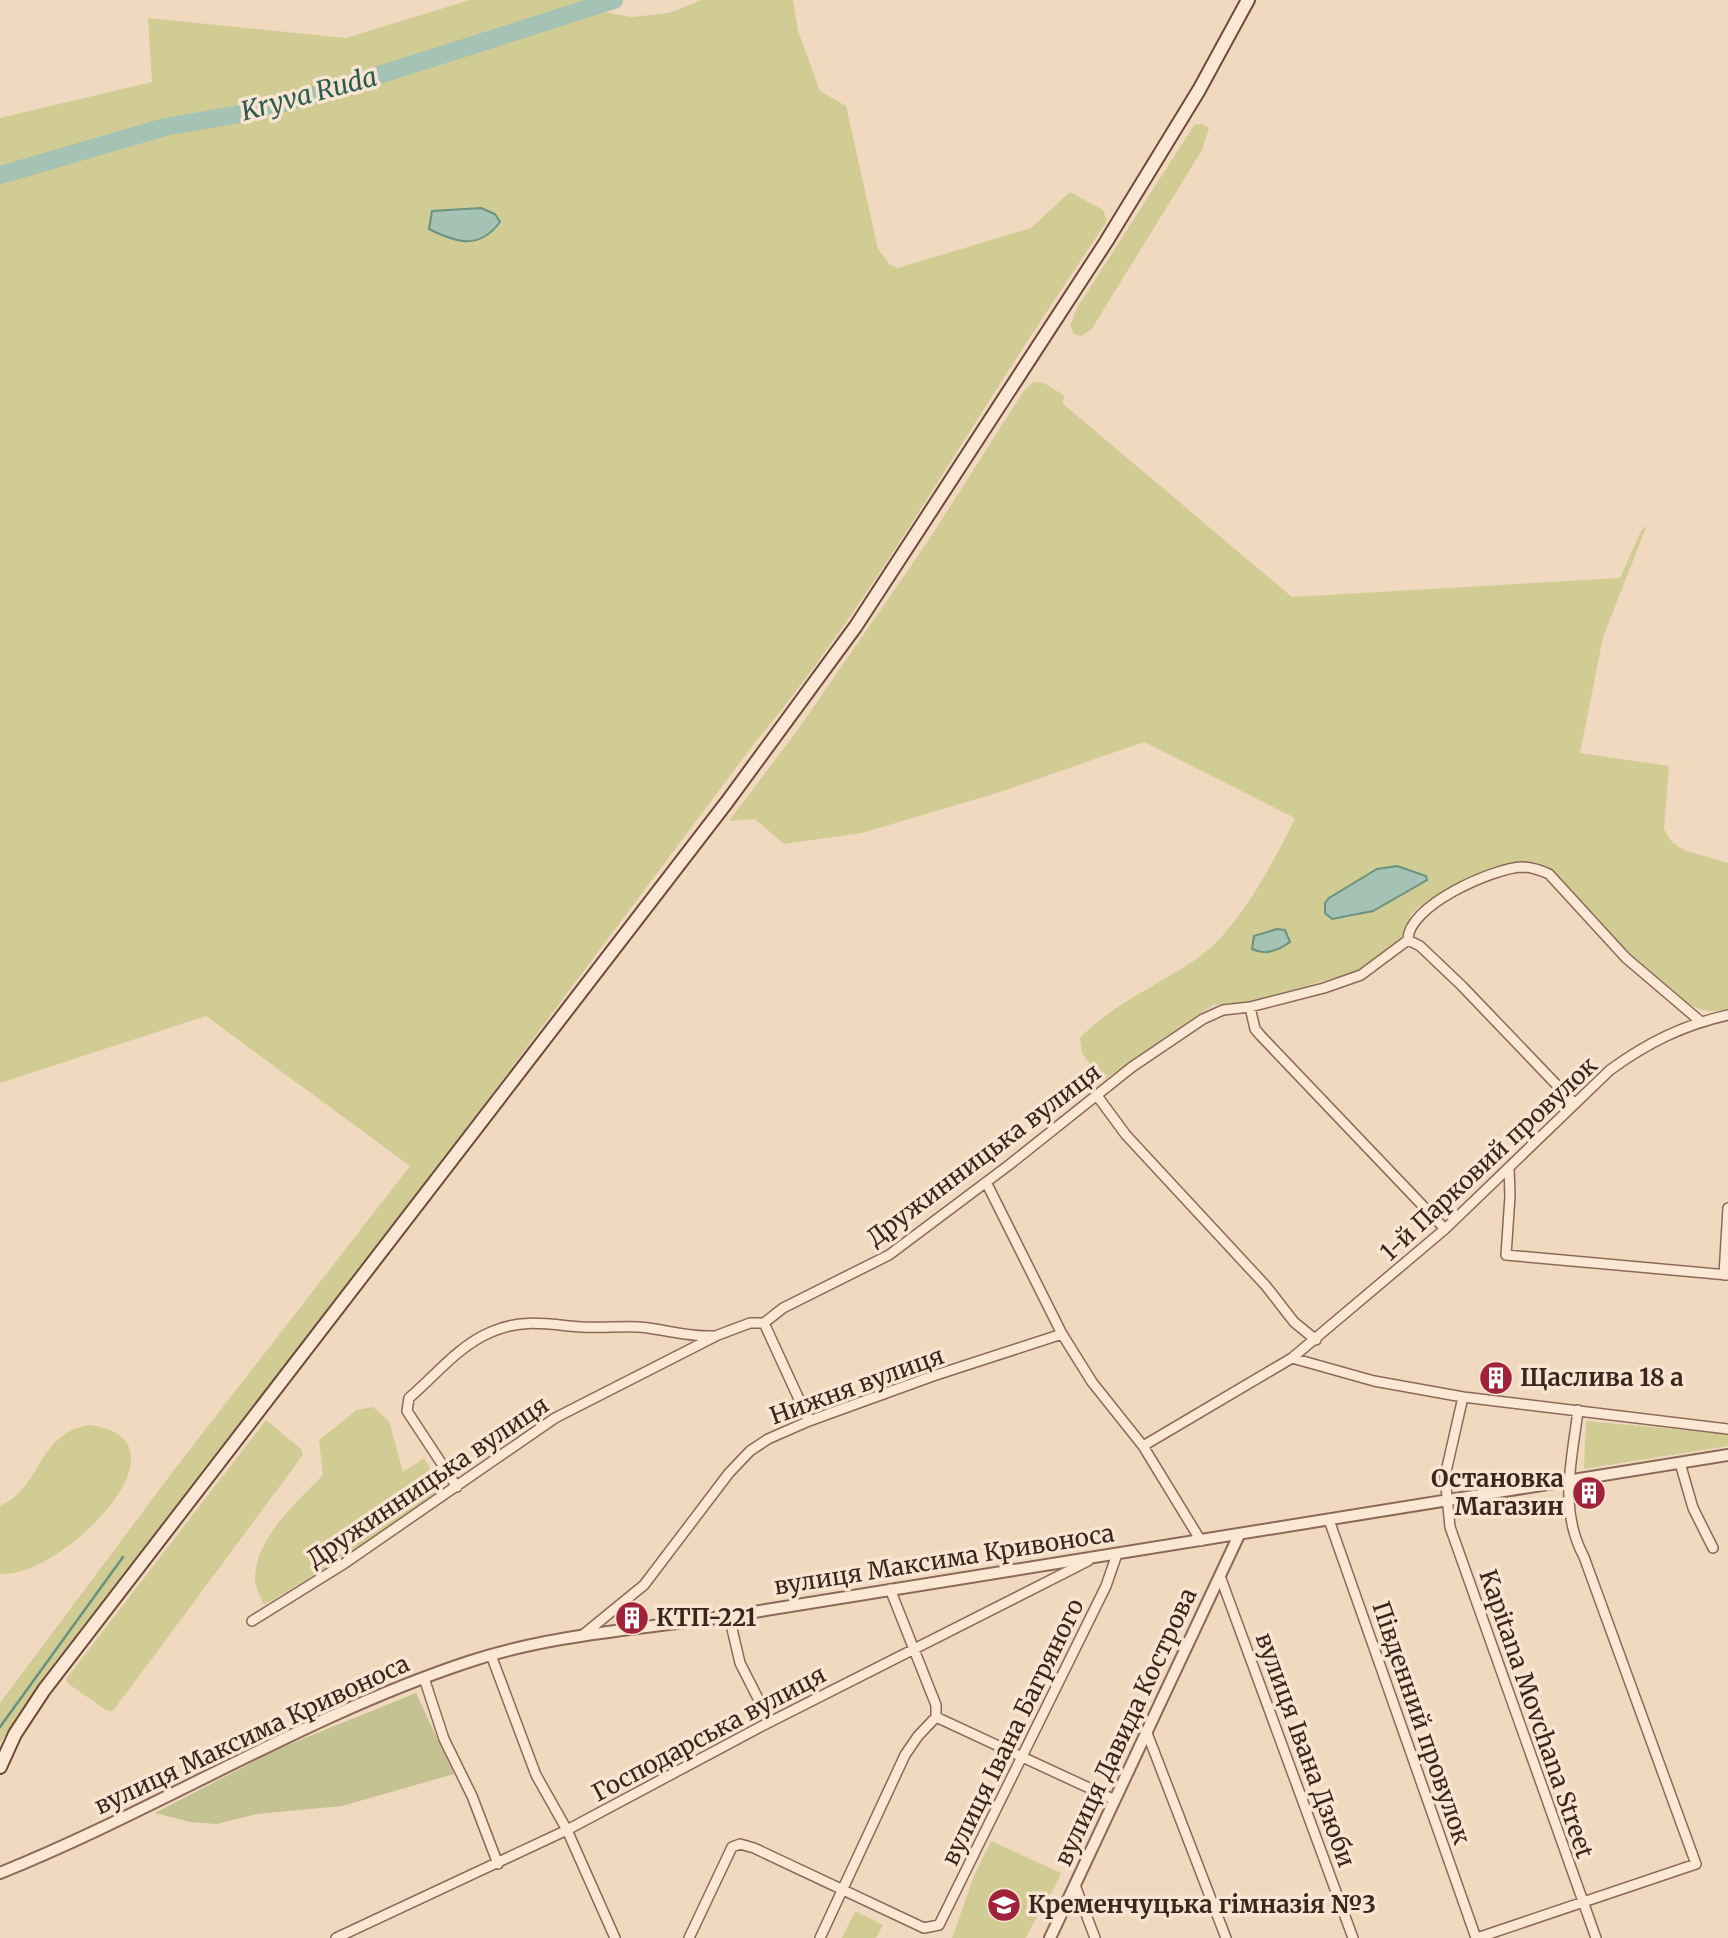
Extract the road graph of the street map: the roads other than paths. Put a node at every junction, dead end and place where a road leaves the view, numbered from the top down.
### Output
1 (1248, 0) edge
2 (1408, 940) junction
3 (1250, 1007) junction
4 (1728, 1015) edge
5 (1700, 1021) junction
6 (1098, 1097) junction
7 (1574, 1104) junction
8 (1509, 1167) junction
9 (986, 1182) junction
10 (1728, 1208) edge
11 (1445, 1229) junction
12 (1726, 1275) edge
13 (764, 1323) junction
14 (1062, 1334) junction
15 (718, 1335) junction
16 (1316, 1340) junction
17 (1292, 1358) junction
18 (1463, 1397) junction
19 (1578, 1410) junction
20 (809, 1421) junction
21 (1728, 1429) edge
22 (1143, 1446) junction
23 (1728, 1455) edge
24 (1680, 1463) junction
25 (1569, 1481) junction
26 (457, 1487) junction
27 (1446, 1502) junction
28 (1329, 1520) junction
29 (1239, 1535) junction
30 (1201, 1541) junction
31 (1713, 1548) dead end
32 (1117, 1554) junction
33 (1096, 1557) junction
34 (1220, 1576) junction
35 (890, 1589) junction
36 (729, 1616) junction
37 (252, 1621) dead end
38 (579, 1637) junction
39 (913, 1650) junction
40 (491, 1655) junction
41 (424, 1678) junction
42 (936, 1717) junction
43 (771, 1722) junction
44 (1147, 1733) junction
45 (1019, 1757) junction
46 (0, 1767) edge
47 (1115, 1800) junction
48 (567, 1830) junction
49 (498, 1864) junction
50 (0, 1873) edge
51 (1075, 1885) junction
52 (841, 1891) junction
53 (1582, 1902) junction
54 (336, 1938) edge
55 (615, 1938) edge
56 (689, 1938) edge
57 (820, 1938) edge
58 (1050, 1938) edge
59 (1095, 1938) edge
60 (1226, 1938) edge
61 (1353, 1938) edge
62 (1477, 1938) edge
63 (1595, 1938) edge

1 - 46 main road
2 - 3 street, Дружинницька вулиця
2 - 5 street, Дружинницька вулиця
2 - 7 street
3 - 6 street, Дружинницька вулиця
3 - 11 street
4 - 5 street, 1-й Парковий провулок
5 - 7 street, 1-й Парковий провулок
6 - 9 street, Дружинницька вулиця
6 - 16 street
7 - 8 street, 1-й Парковий провулок
8 - 11 street, 1-й Парковий провулок
8 - 12 street
9 - 13 street, Дружинницька вулиця
9 - 14 street
10 - 12 street
11 - 16 street, 1-й Парковий провулок
13 - 15 street, Дружинницька вулиця
13 - 20 street
14 - 20 street, Нижня вулиця
14 - 22 street
15 - 26 street, Дружинницька вулиця
15 - 26 street
16 - 17 street, 1-й Парковий провулок
17 - 18 street
17 - 22 street, 1-й Парковий провулок
18 - 19 street
18 - 27 street, Kapitana Movchana Street
19 - 21 street
19 - 25 street
20 - 38 street, Нижня вулиця
22 - 30 street
23 - 24 street, вулиця Максима Кривоноса
24 - 25 street, вулиця Максима Кривоноса
24 - 31 street
25 - 27 street, вулиця Максима Кривоноса
25 - 53 street
26 - 37 street, Дружинницька вулиця
27 - 28 street, вулиця Максима Кривоноса
27 - 53 street, Kapitana Movchana Street
28 - 29 street, вулиця Максима Кривоноса
28 - 62 street, Південний провулок
29 - 30 street, вулиця Максима Кривоноса
29 - 34 street, вулиця Давида Кострова
30 - 32 street, вулиця Максима Кривоноса
32 - 33 street, вулиця Максима Кривоноса
32 - 45 street, вулиця Івана Багряного
33 - 35 street, вулиця Максима Кривоноса
33 - 39 street, Господарська вулиця
34 - 44 street, вулиця Давида Кострова
34 - 61 street, вулиця Івана Дзюби
35 - 36 street, вулиця Максима Кривоноса
35 - 39 street
36 - 38 street, вулиця Максима Кривоноса
36 - 43 street
38 - 40 street, вулиця Максима Кривоноса
39 - 42 street
39 - 43 street, Господарська вулиця
40 - 41 street, вулиця Максима Кривоноса
40 - 48 street
41 - 49 street
41 - 50 street, вулиця Максима Кривоноса
42 - 45 street
42 - 52 street
43 - 48 street, Господарська вулиця
44 - 47 street, вулиця Давида Кострова
44 - 60 street
45 - 47 street
45 - 52 street, вулиця Івана Багряного
47 - 51 street, вулиця Давида Кострова
48 - 49 street, Господарська вулиця
48 - 55 street
49 - 54 street, Господарська вулиця
51 - 58 street, вулиця Давида Кострова
51 - 59 street
52 - 56 street
52 - 57 street
53 - 62 street
53 - 63 street, Kapitana Movchana Street

